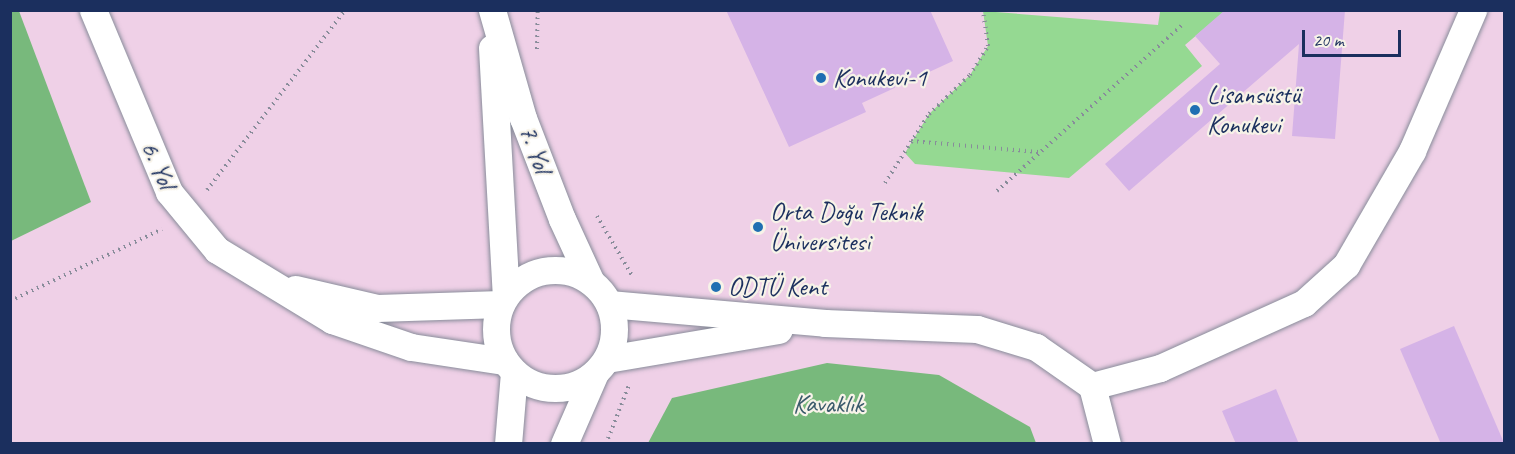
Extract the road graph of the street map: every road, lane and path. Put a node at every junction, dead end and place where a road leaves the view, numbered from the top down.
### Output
1 (93, 10) edge
2 (345, 10) edge
3 (491, 10) edge
4 (983, 10) edge
5 (1473, 10) edge
6 (1184, 22) dead end
7 (911, 141) junction
8 (1040, 152) junction
9 (885, 183) dead end
10 (997, 191) dead end
11 (188, 217) junction
12 (591, 282) junction
13 (270, 283) junction
14 (10, 300) edge
15 (504, 300) junction
16 (609, 304) junction
17 (825, 323) junction
18 (601, 366) junction
19 (510, 367) junction
20 (1092, 386) junction
21 (508, 444) edge
22 (564, 444) edge
23 (1107, 444) edge

1 - 11 street, 6. Yol
2 - 11 path
3 - 12 street, 7. Yol
3 - 15 street, 7. Yol
4 - 7 path
5 - 20 street
6 - 8 path
7 - 8 path
7 - 9 path
8 - 10 path
11 - 13 street, 6. Yol
11 - 14 path
12 - 15 street
12 - 16 street, 7. Yol
13 - 15 street, 6. Yol
13 - 19 street, 6. Yol
15 - 19 street, 7. Yol
16 - 17 street
16 - 18 street
17 - 18 street
17 - 20 street
18 - 19 street
18 - 22 street
19 - 21 street, 7. Yol
20 - 23 street

